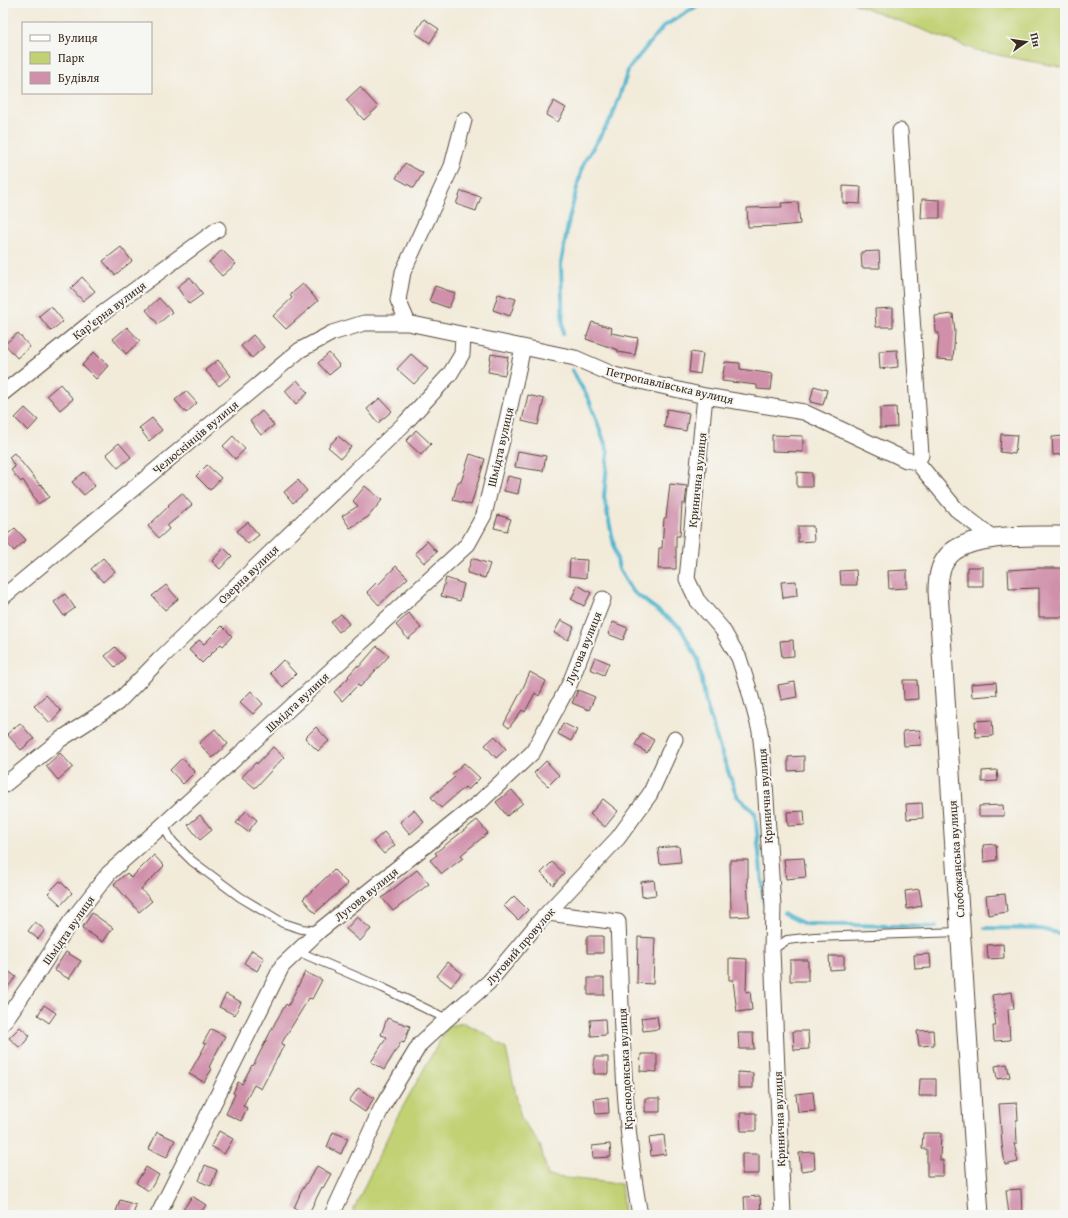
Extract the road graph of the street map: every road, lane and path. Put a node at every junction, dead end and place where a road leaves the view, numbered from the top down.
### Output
1 (464, 120) dead end
2 (900, 131) dead end
3 (218, 229) dead end
4 (408, 324) junction
5 (463, 336) junction
6 (523, 347) junction
7 (3, 393) edge
8 (705, 396) junction
9 (916, 462) junction
10 (1065, 536) edge
11 (993, 538) junction
12 (3, 597) edge
13 (603, 599) dead end
14 (675, 739) dead end
15 (3, 786) edge
16 (163, 825) junction
17 (548, 913) junction
18 (319, 932) junction
19 (960, 932) junction
20 (772, 950) junction
21 (297, 951) junction
22 (447, 1018) junction
23 (3, 1023) edge
24 (158, 1215) edge
25 (332, 1215) edge
26 (640, 1215) edge
27 (783, 1215) edge
28 (979, 1215) edge

1 - 4 street
2 - 9 street
3 - 7 street, Кар'єрна вулиця
4 - 5 street, Петропавлівська вулиця
4 - 12 street, Челюскінців вулиця
5 - 6 street, Петропавлівська вулиця
5 - 15 street, Озерна вулиця
6 - 8 street, Петропавлівська вулиця
6 - 16 street, Шмідта вулиця
8 - 9 street, Петропавлівська вулиця
8 - 20 street, Кринична вулиця
9 - 11 street
10 - 11 street
11 - 19 street, Слобожанська вулиця
13 - 18 street, Лугова вулиця
14 - 17 street, Луговий провулок
16 - 18 lane
16 - 23 street, Шмідта вулиця
17 - 22 street, Луговий провулок
17 - 26 street, Краснодонська вулиця
18 - 21 street, Лугова вулиця
19 - 20 lane
19 - 28 street, Слобожанська вулиця
20 - 27 street, Кринична вулиця
21 - 22 lane
21 - 24 street, Лугова вулиця
22 - 25 street, Луговий провулок

